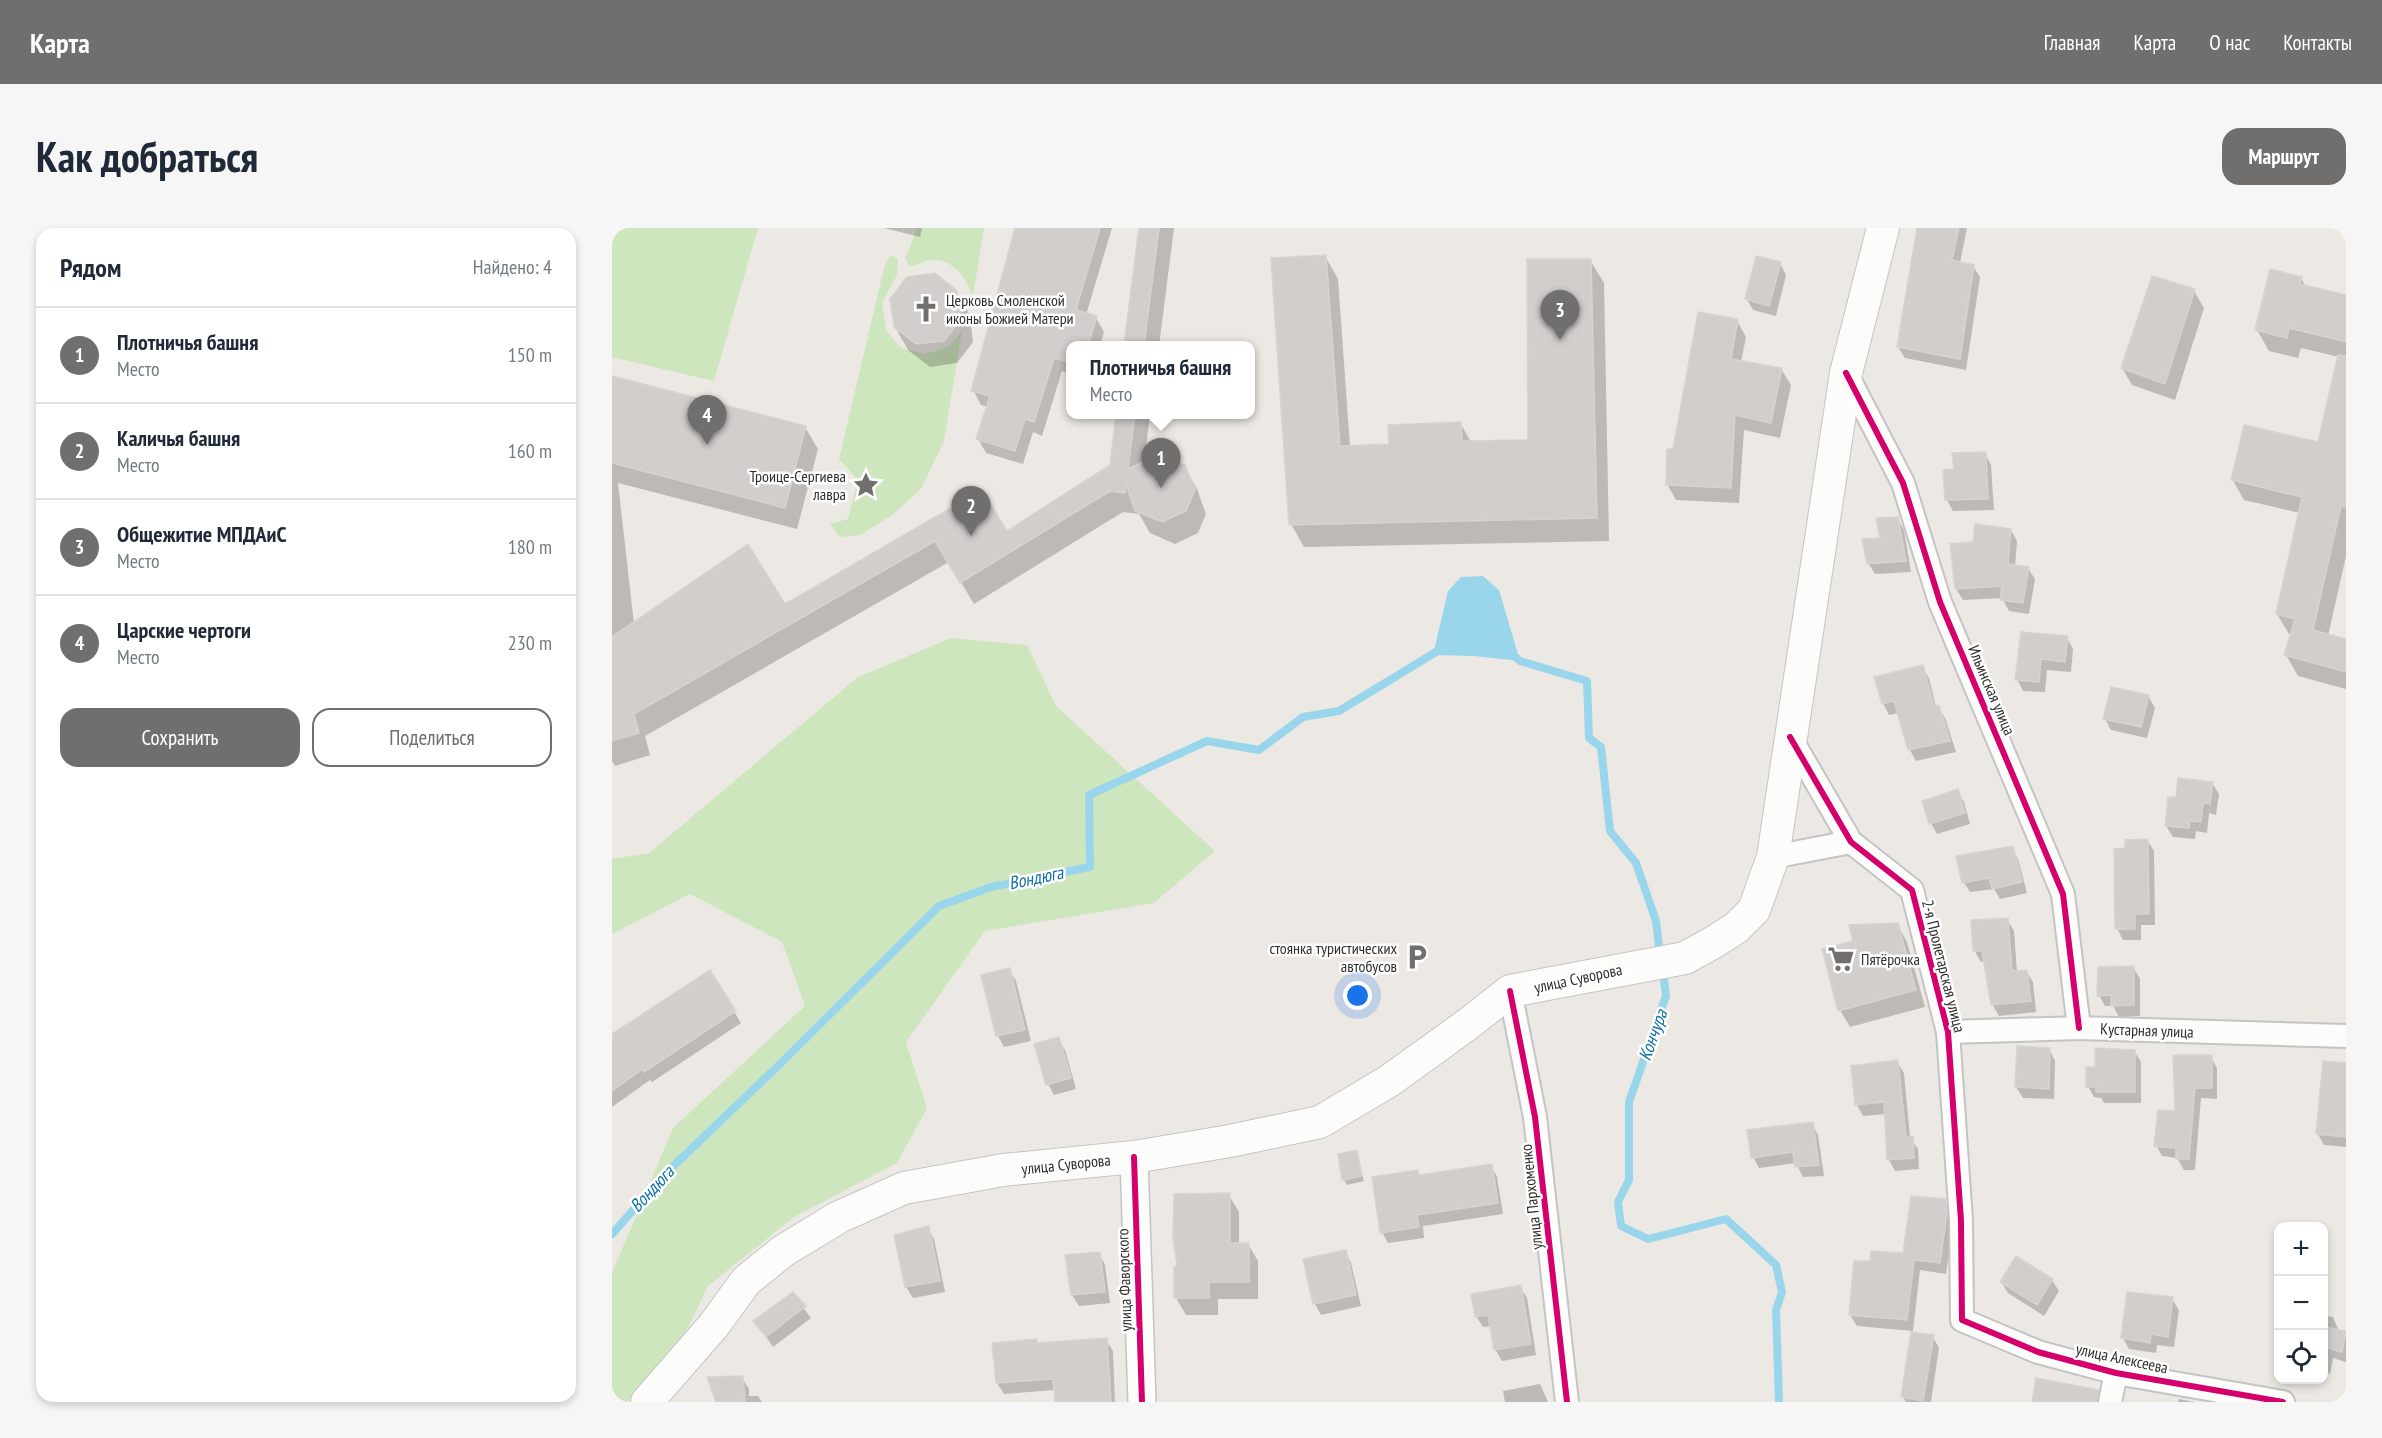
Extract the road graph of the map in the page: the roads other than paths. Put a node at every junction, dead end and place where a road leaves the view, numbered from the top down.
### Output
1 (1882, 228) edge
2 (1846, 373) junction
3 (1790, 737) junction
4 (1851, 842) junction
5 (1773, 857) junction
6 (1510, 991) junction
7 (2079, 1028) junction
8 (1948, 1032) junction
9 (2346, 1036) edge
10 (1134, 1157) junction
11 (1962, 1320) joint
12 (2116, 1373) junction
13 (647, 1402) edge
14 (1142, 1402) edge
15 (1567, 1402) edge
16 (2110, 1402) edge
17 (2283, 1402) edge

1 - 2 main road
2 - 3 main road
2 - 7 street, Ильинская улица
3 - 4 street, 2-я Пролетарская улица
3 - 5 main road
4 - 5 street
4 - 8 street, 2-я Пролетарская улица
5 - 6 main road, улица Суворова
6 - 10 main road, улица Суворова
6 - 15 street, улица Пархоменко
7 - 8 street, Кустарная улица
7 - 9 street, Кустарная улица
8 - 11 street, 2-я Пролетарская улица
10 - 13 main road, улица Суворова
10 - 14 street, улица Фаворского
11 - 12 street, улица Алексеева
12 - 16 street
12 - 17 street, улица Алексеева

